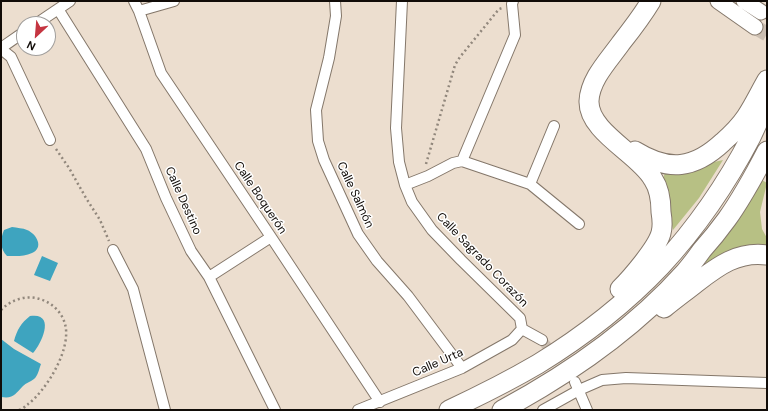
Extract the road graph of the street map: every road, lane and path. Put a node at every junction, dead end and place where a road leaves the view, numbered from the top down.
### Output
1 (70, 1) edge
2 (134, 1) edge
3 (174, 1) edge
4 (335, 1) edge
5 (402, 1) edge
6 (651, 1) edge
7 (660, 1) edge
8 (718, 1) edge
9 (744, 1) edge
10 (513, 3) edge
11 (58, 9) junction
12 (139, 11) junction
13 (761, 12) tunnel mouth
14 (48, 16) edge
15 (636, 24) junction
16 (755, 27) tunnel mouth
17 (16, 38) edge
18 (1, 48) edge
19 (767, 80) edge
20 (767, 101) edge
21 (554, 126) dead end
22 (605, 132) junction
23 (50, 140) joint
24 (767, 151) edge
25 (462, 161) junction
26 (428, 176) junction
27 (530, 184) junction
28 (405, 185) junction
29 (579, 224) dead end
30 (271, 237) junction
31 (113, 250) joint
32 (767, 255) edge
33 (209, 277) junction
34 (1, 310) edge
35 (631, 325) junction
36 (522, 329) junction
37 (542, 340) tunnel mouth
38 (565, 346) junction
39 (462, 368) junction
40 (767, 383) edge
41 (577, 386) junction
42 (380, 402) junction
43 (19, 410) edge
44 (165, 410) edge
45 (275, 410) edge
46 (358, 410) edge
47 (449, 410) edge
48 (502, 410) edge
49 (542, 410) edge
50 (587, 410) edge

1 - 11 street
2 - 12 street, Calle Boquerón
3 - 12 street
4 - 39 street, Calle Salmón
5 - 28 street, Calle Sagrado Corazón
6 - 15 highway
7 - 15 highway
8 - 16 street
9 - 13 street
10 - 25 street
10 - 26 path
11 - 14 street
11 - 33 street, Calle Destino
12 - 30 street, Calle Boquerón
15 - 22 highway
17 - 18 street
18 - 23 street
19 - 22 highway
20 - 38 highway
21 - 27 street
22 - 38 highway
23 - 31 path
24 - 35 highway
25 - 26 street
25 - 27 street
26 - 28 street
27 - 29 street
28 - 36 street, Calle Sagrado Corazón
30 - 33 street
30 - 42 street, Calle Boquerón
31 - 44 street
32 - 35 highway
33 - 45 street, Calle Destino
34 - 43 path
35 - 48 highway
36 - 37 street
36 - 39 street, Calle Urta
38 - 47 highway
39 - 42 street, Calle Urta
40 - 41 street
41 - 49 street
41 - 50 street
42 - 46 street, Calle Urta

